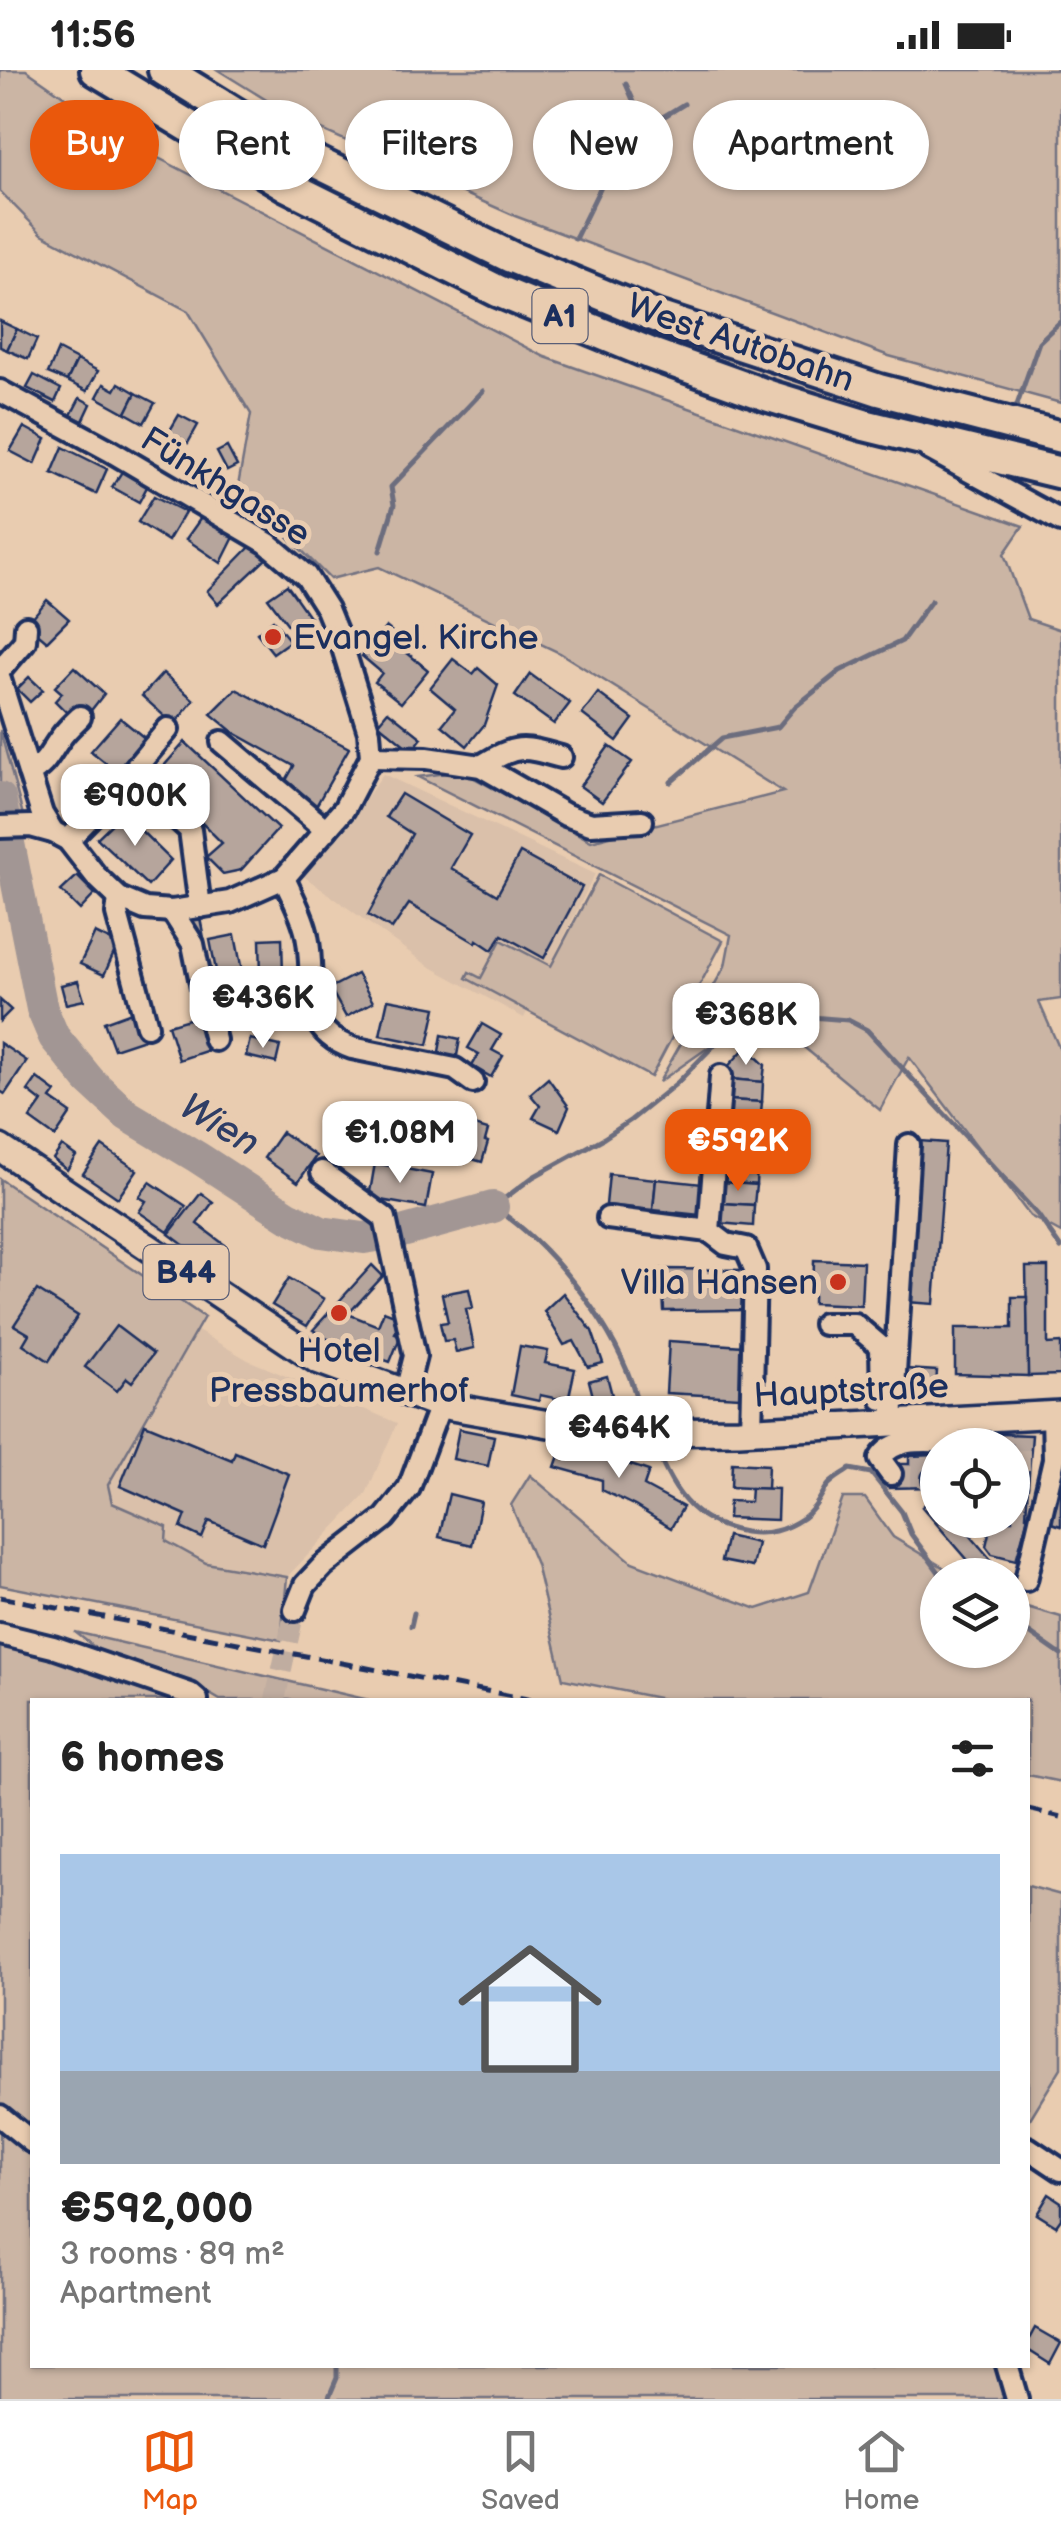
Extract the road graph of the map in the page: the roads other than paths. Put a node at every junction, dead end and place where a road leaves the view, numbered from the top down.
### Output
1 (96, 70) edge
2 (164, 70) edge
3 (0, 390) edge
4 (900, 434) junction
5 (1061, 437) edge
6 (1061, 474) edge
7 (1061, 522) edge
8 (26, 627) dead end
9 (0, 670) edge
10 (0, 680) edge
11 (80, 717) dead end
12 (168, 729) dead end
13 (222, 742) dead end
14 (372, 757) junction
15 (561, 757) dead end
16 (482, 766) junction
17 (28, 773) junction
18 (171, 813) dead end
19 (642, 820) dead end
20 (0, 828) edge
21 (326, 830) junction
22 (61, 836) junction
23 (284, 878) junction
24 (119, 898) junction
25 (200, 907) junction
26 (172, 911) junction
27 (147, 1026) dead end
28 (215, 1040) dead end
29 (721, 1076) dead end
30 (473, 1082) dead end
31 (909, 1145) dead end
32 (0, 1148) edge
33 (322, 1172) dead end
34 (608, 1218) dead end
35 (709, 1231) junction
36 (824, 1324) dead end
37 (406, 1392) junction
38 (440, 1405) junction
39 (1057, 1414) edge
40 (887, 1422) junction
41 (920, 1428) edge
42 (992, 1428) edge
43 (751, 1430) junction
44 (920, 1440) edge
45 (1054, 1459) junction
46 (1030, 1460) tunnel mouth
47 (891, 1474) dead end
48 (1030, 1563) edge
49 (295, 1610) tunnel mouth
50 (0, 1634) edge
51 (195, 1698) edge
52 (0, 2116) edge
53 (30, 2140) edge
54 (1030, 2149) edge
55 (1061, 2170) edge
56 (1008, 2368) edge
57 (1018, 2399) edge

1 - 4 highway, West Autobahn / A1
2 - 5 highway, West Autobahn / A1
3 - 14 street, Fünkhgasse
4 - 6 highway, West Autobahn / A1
4 - 7 street
8 - 9 street
10 - 17 street
11 - 17 street
12 - 22 street
13 - 21 street
14 - 16 street
14 - 21 street
15 - 16 street
16 - 19 street
17 - 22 street
18 - 25 street
20 - 22 street
21 - 23 street
22 - 24 street
23 - 25 street
23 - 30 street
24 - 26 street
24 - 27 street
25 - 26 street
26 - 28 street
29 - 35 street
31 - 40 street
32 - 37 main road, Hauptstraße / B44
33 - 37 street
34 - 35 street
35 - 43 street
36 - 40 street
37 - 38 main road, Hauptstraße / B44
38 - 43 main road, Hauptstraße / B44
38 - 49 street
39 - 42 main road, Hauptstraße / B44
39 - 45 street
40 - 41 main road, Hauptstraße / B44
40 - 43 main road, Hauptstraße / B44
44 - 47 street
45 - 46 street
45 - 48 street
50 - 51 street
52 - 53 street
54 - 55 street
56 - 57 street

